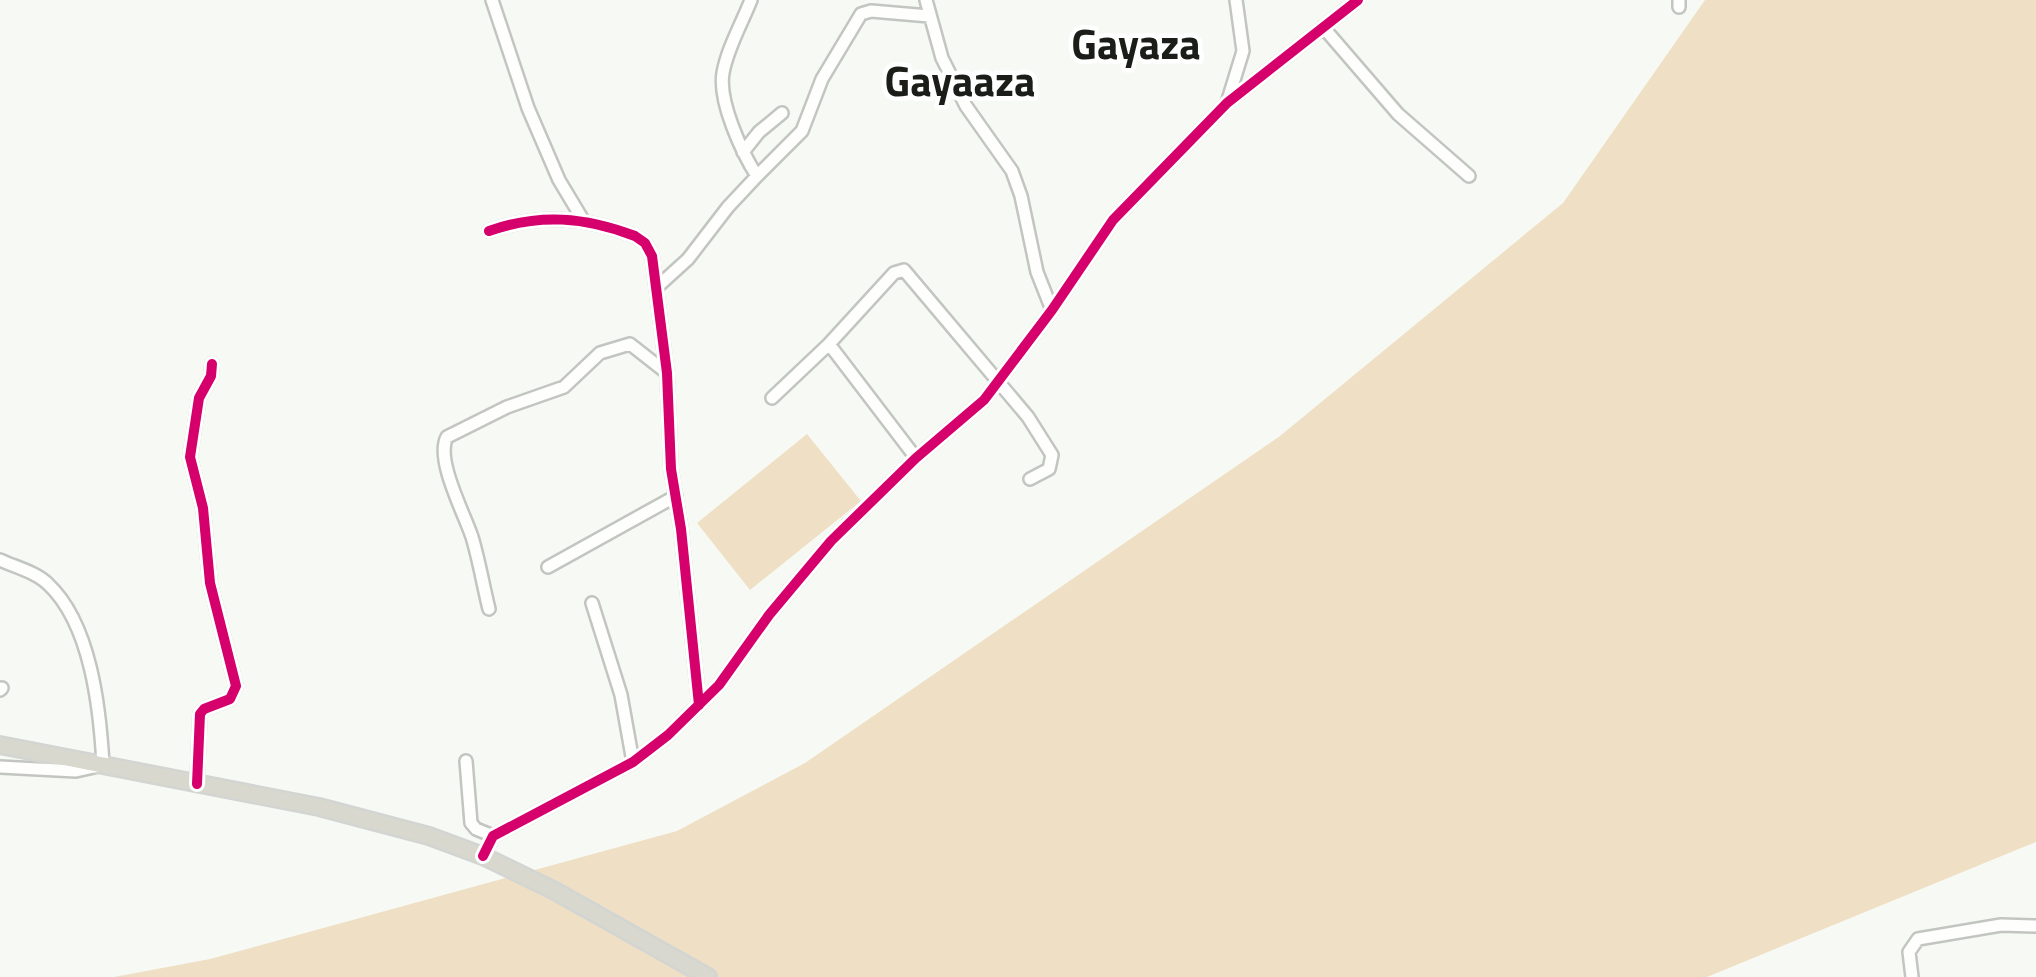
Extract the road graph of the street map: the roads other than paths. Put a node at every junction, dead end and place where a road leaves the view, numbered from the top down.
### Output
1 (492, 0) edge
2 (751, 0) edge
3 (926, 0) edge
4 (1236, 0) edge
5 (1358, 0) edge
6 (929, 16) junction
7 (1323, 27) junction
8 (1227, 103) junction
9 (782, 112) dead end
10 (742, 152) junction
11 (757, 176) junction
12 (1469, 176) dead end
13 (583, 220) junction
14 (489, 232) dead end
15 (656, 288) junction
16 (1052, 310) junction
17 (829, 344) junction
18 (212, 364) dead end
19 (667, 374) junction
20 (997, 382) junction
21 (772, 398) dead end
22 (916, 458) junction
23 (1030, 480) dead end
24 (676, 496) junction
25 (0, 560) edge
26 (548, 567) dead end
27 (592, 603) dead end
28 (488, 608) dead end
29 (699, 705) junction
30 (0, 745) edge
31 (466, 762) dead end
32 (633, 762) junction
33 (103, 764) junction
34 (0, 767) edge
35 (197, 784) junction
36 (492, 836) junction
37 (482, 856) junction
38 (2036, 926) edge
39 (708, 977) edge
40 (1912, 977) edge

1 - 13 street
2 - 10 street
3 - 6 street
4 - 8 street
5 - 7 street
6 - 11 street
6 - 16 street
7 - 8 street
7 - 12 street
8 - 16 street
9 - 10 street
10 - 11 street
11 - 15 street
13 - 14 street
13 - 15 street
15 - 19 street
16 - 20 street
17 - 20 street
17 - 21 street
17 - 22 street
18 - 35 street
19 - 24 street
19 - 28 street
20 - 22 street
20 - 23 street
22 - 29 street
24 - 26 street
24 - 29 street
25 - 33 street
27 - 32 street
29 - 32 street
30 - 33 highway
31 - 36 street
32 - 36 street
33 - 34 street
33 - 35 highway
35 - 37 highway
36 - 37 street
37 - 39 highway
38 - 40 street

